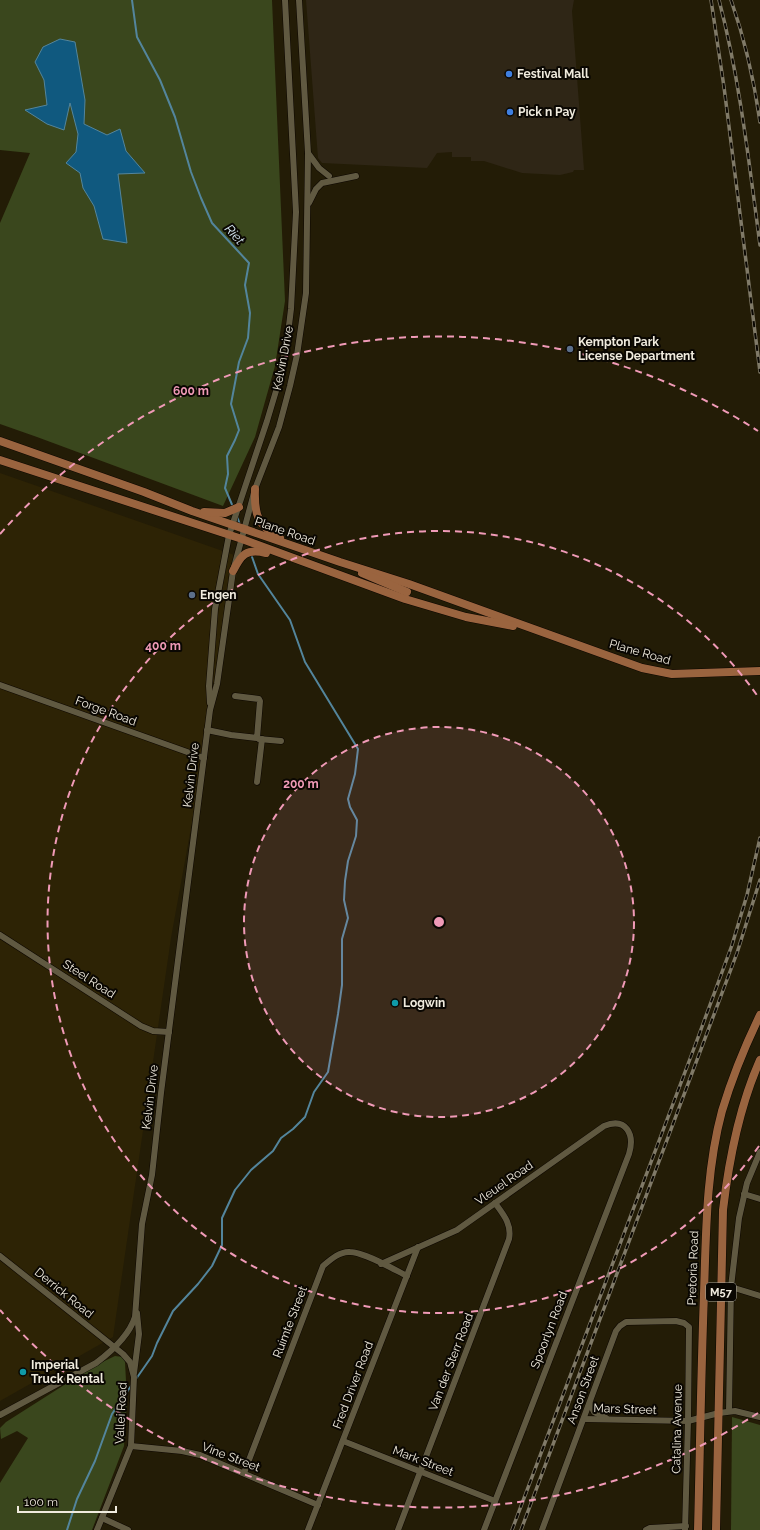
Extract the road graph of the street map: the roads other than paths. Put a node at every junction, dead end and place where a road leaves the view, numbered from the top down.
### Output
1 (285, 0) edge
2 (300, 2) edge
3 (308, 153) junction
4 (329, 176) dead end
5 (356, 176) dead end
6 (308, 204) junction
7 (0, 441) edge
8 (0, 460) edge
9 (255, 489) junction
10 (239, 507) junction
11 (192, 511) junction
12 (233, 525) junction
13 (244, 529) junction
14 (229, 535) junction
15 (242, 539) junction
16 (296, 547) junction
17 (281, 554) junction
18 (340, 562) junction
19 (233, 571) junction
20 (407, 592) dead end
21 (564, 641) junction
22 (760, 671) edge
23 (0, 685) edge
24 (235, 696) dead end
25 (210, 710) junction
26 (207, 730) junction
27 (260, 739) junction
28 (281, 741) dead end
29 (204, 758) junction
30 (257, 782) dead end
31 (0, 936) edge
32 (760, 1016) edge
33 (169, 1032) junction
34 (756, 1034) edge
35 (760, 1060) edge
36 (631, 1137) joint
37 (760, 1152) edge
38 (744, 1194) junction
39 (760, 1199) edge
40 (495, 1203) junction
41 (418, 1248) junction
42 (0, 1256) edge
43 (382, 1264) junction
44 (407, 1276) junction
45 (731, 1287) junction
46 (760, 1296) edge
47 (136, 1307) junction
48 (689, 1327) joint
49 (114, 1347) junction
50 (134, 1377) junction
51 (590, 1404) junction
52 (730, 1411) junction
53 (719, 1413) junction
54 (0, 1415) edge
55 (760, 1417) edge
56 (701, 1418) junction
57 (584, 1419) junction
58 (608, 1419) junction
59 (688, 1422) junction
60 (343, 1441) junction
61 (131, 1446) junction
62 (420, 1472) junction
63 (244, 1473) junction
64 (495, 1501) junction
65 (318, 1505) junction
66 (102, 1518) junction
67 (686, 1528) edge
68 (97, 1530) edge
69 (128, 1530) edge
70 (308, 1530) edge
71 (398, 1530) edge
72 (484, 1530) edge
73 (542, 1530) edge
74 (646, 1530) edge
75 (698, 1530) edge
76 (716, 1530) edge

1 - 10 street, Kelvin Drive
2 - 3 street, Kelvin Drive
3 - 4 street
3 - 6 street, Kelvin Drive
5 - 6 street
6 - 9 street, Kelvin Drive
7 - 11 main road, Plane Road
8 - 14 main road, Plane Road
9 - 13 street, Kelvin Drive
9 - 16 main road
10 - 11 main road
10 - 12 street, Kelvin Drive
11 - 12 main road, Plane Road
12 - 13 main road, Plane Road
12 - 14 street, Kelvin Drive
13 - 15 street, Kelvin Drive
13 - 16 main road, Plane Road
14 - 15 main road, Plane Road
14 - 25 street, Kelvin Drive
15 - 17 main road, Plane Road
15 - 19 street, Kelvin Drive
16 - 18 main road, Plane Road
17 - 19 main road
17 - 21 main road, Plane Road
18 - 20 main road
18 - 21 main road, Plane Road
19 - 25 street, Kelvin Drive
21 - 22 main road, Plane Road
23 - 29 street, Forge Road
24 - 27 street
25 - 26 street, Kelvin Drive
26 - 27 street
26 - 29 street, Kelvin Drive
27 - 28 street
27 - 30 street
29 - 33 street, Kelvin Drive
31 - 33 street, Steel Road
32 - 34 main road, Pretoria Road / M57
33 - 47 street, Kelvin Drive
34 - 56 main road, Pretoria Road / M57
35 - 53 main road, M57
36 - 40 street, Vleuel Road
36 - 64 street, Spoorlyn Road
37 - 38 street
38 - 39 street
38 - 45 street
40 - 41 street, Vleuel Road
40 - 62 street, Van der Sterr Road
41 - 43 street, Vleuel Road
41 - 44 street, Fred Driver Road
42 - 49 street, Derrick Road
43 - 44 street, Ruimte Street
43 - 63 street, Ruimte Street
44 - 60 street, Fred Driver Road
45 - 46 street
45 - 52 street
47 - 49 street, Kelvin Drive
47 - 50 street
48 - 51 street, Anson Street
48 - 59 street, Catalina Avenue
49 - 50 street, Vallei Road
49 - 54 street, Kelvin Drive
50 - 61 street, Vallei Road
51 - 57 street, Anson Street
51 - 58 street
52 - 53 street, Mars Street
52 - 55 street, Mars Street
53 - 56 street, Mars Street
53 - 76 main road, M57
56 - 59 street, Mars Street
56 - 75 main road, Pretoria Road / M57
57 - 58 street, Mars Street
57 - 73 street, Anson Street
58 - 59 street, Mars Street
59 - 67 street, Catalina Avenue
60 - 62 street, Mark Street
60 - 65 street, Fred Driver Road
61 - 63 street, Vine Street
61 - 66 street, Vallei Road
62 - 64 street, Mark Street
62 - 71 street, Van der Sterr Road
63 - 65 street, Vine Street
64 - 72 street, Spoorlyn Road
65 - 70 street, Fred Driver Road
66 - 68 street, Vallei Road
66 - 69 street
67 - 74 street

